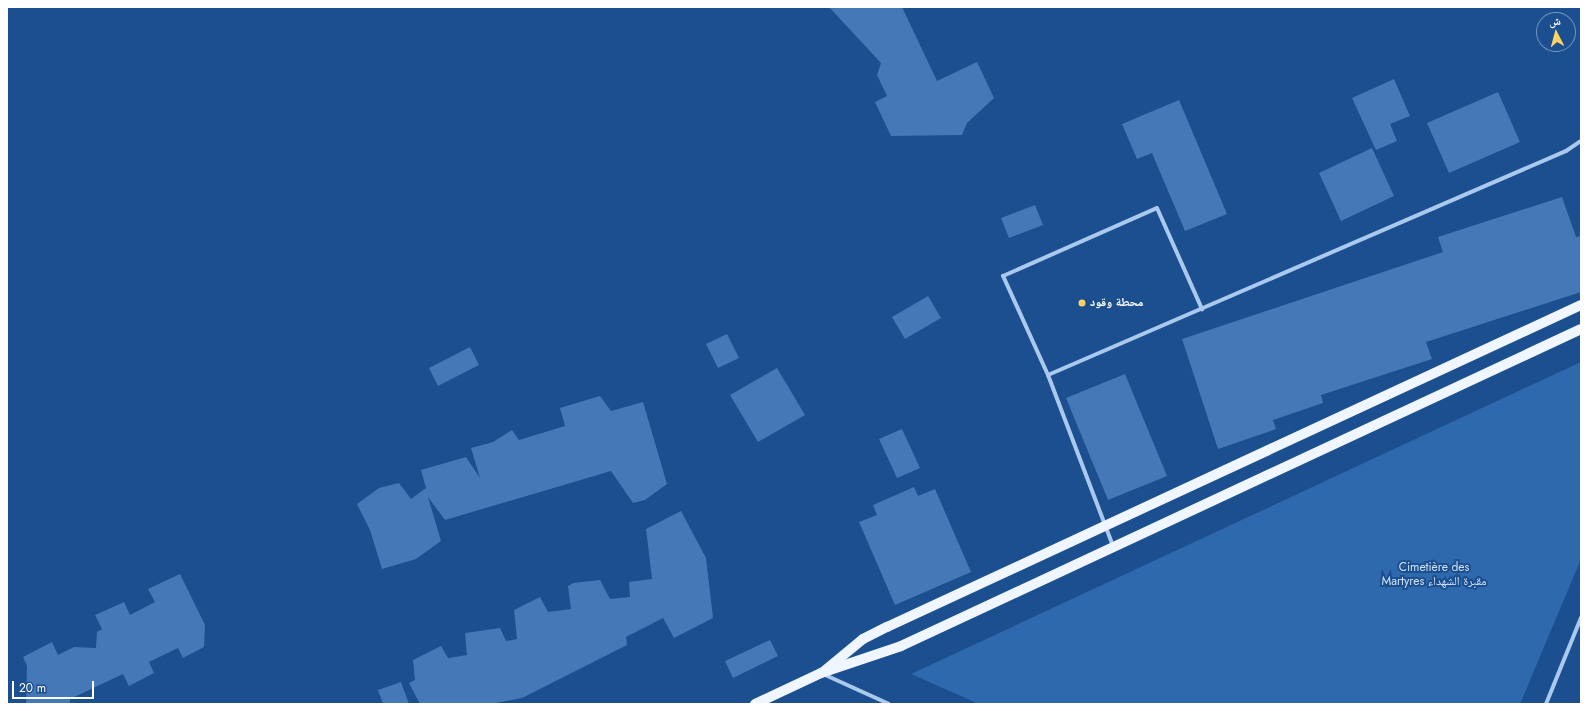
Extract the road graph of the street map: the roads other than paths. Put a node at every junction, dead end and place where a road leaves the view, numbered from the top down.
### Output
1 (1581, 141) edge
2 (1581, 305) edge
3 (1202, 308) junction
4 (1581, 329) edge
5 (1048, 376) junction
6 (1104, 525) junction
7 (1113, 548) junction
8 (1581, 618) edge
9 (821, 673) junction
10 (755, 704) edge
11 (889, 704) edge
12 (1546, 704) edge

1 - 3 street
2 - 6 main road
3 - 5 street
3 - 5 street
4 - 7 main road
5 - 6 street
6 - 7 street
6 - 9 main road
7 - 9 main road
8 - 12 street
9 - 10 main road
9 - 11 street

